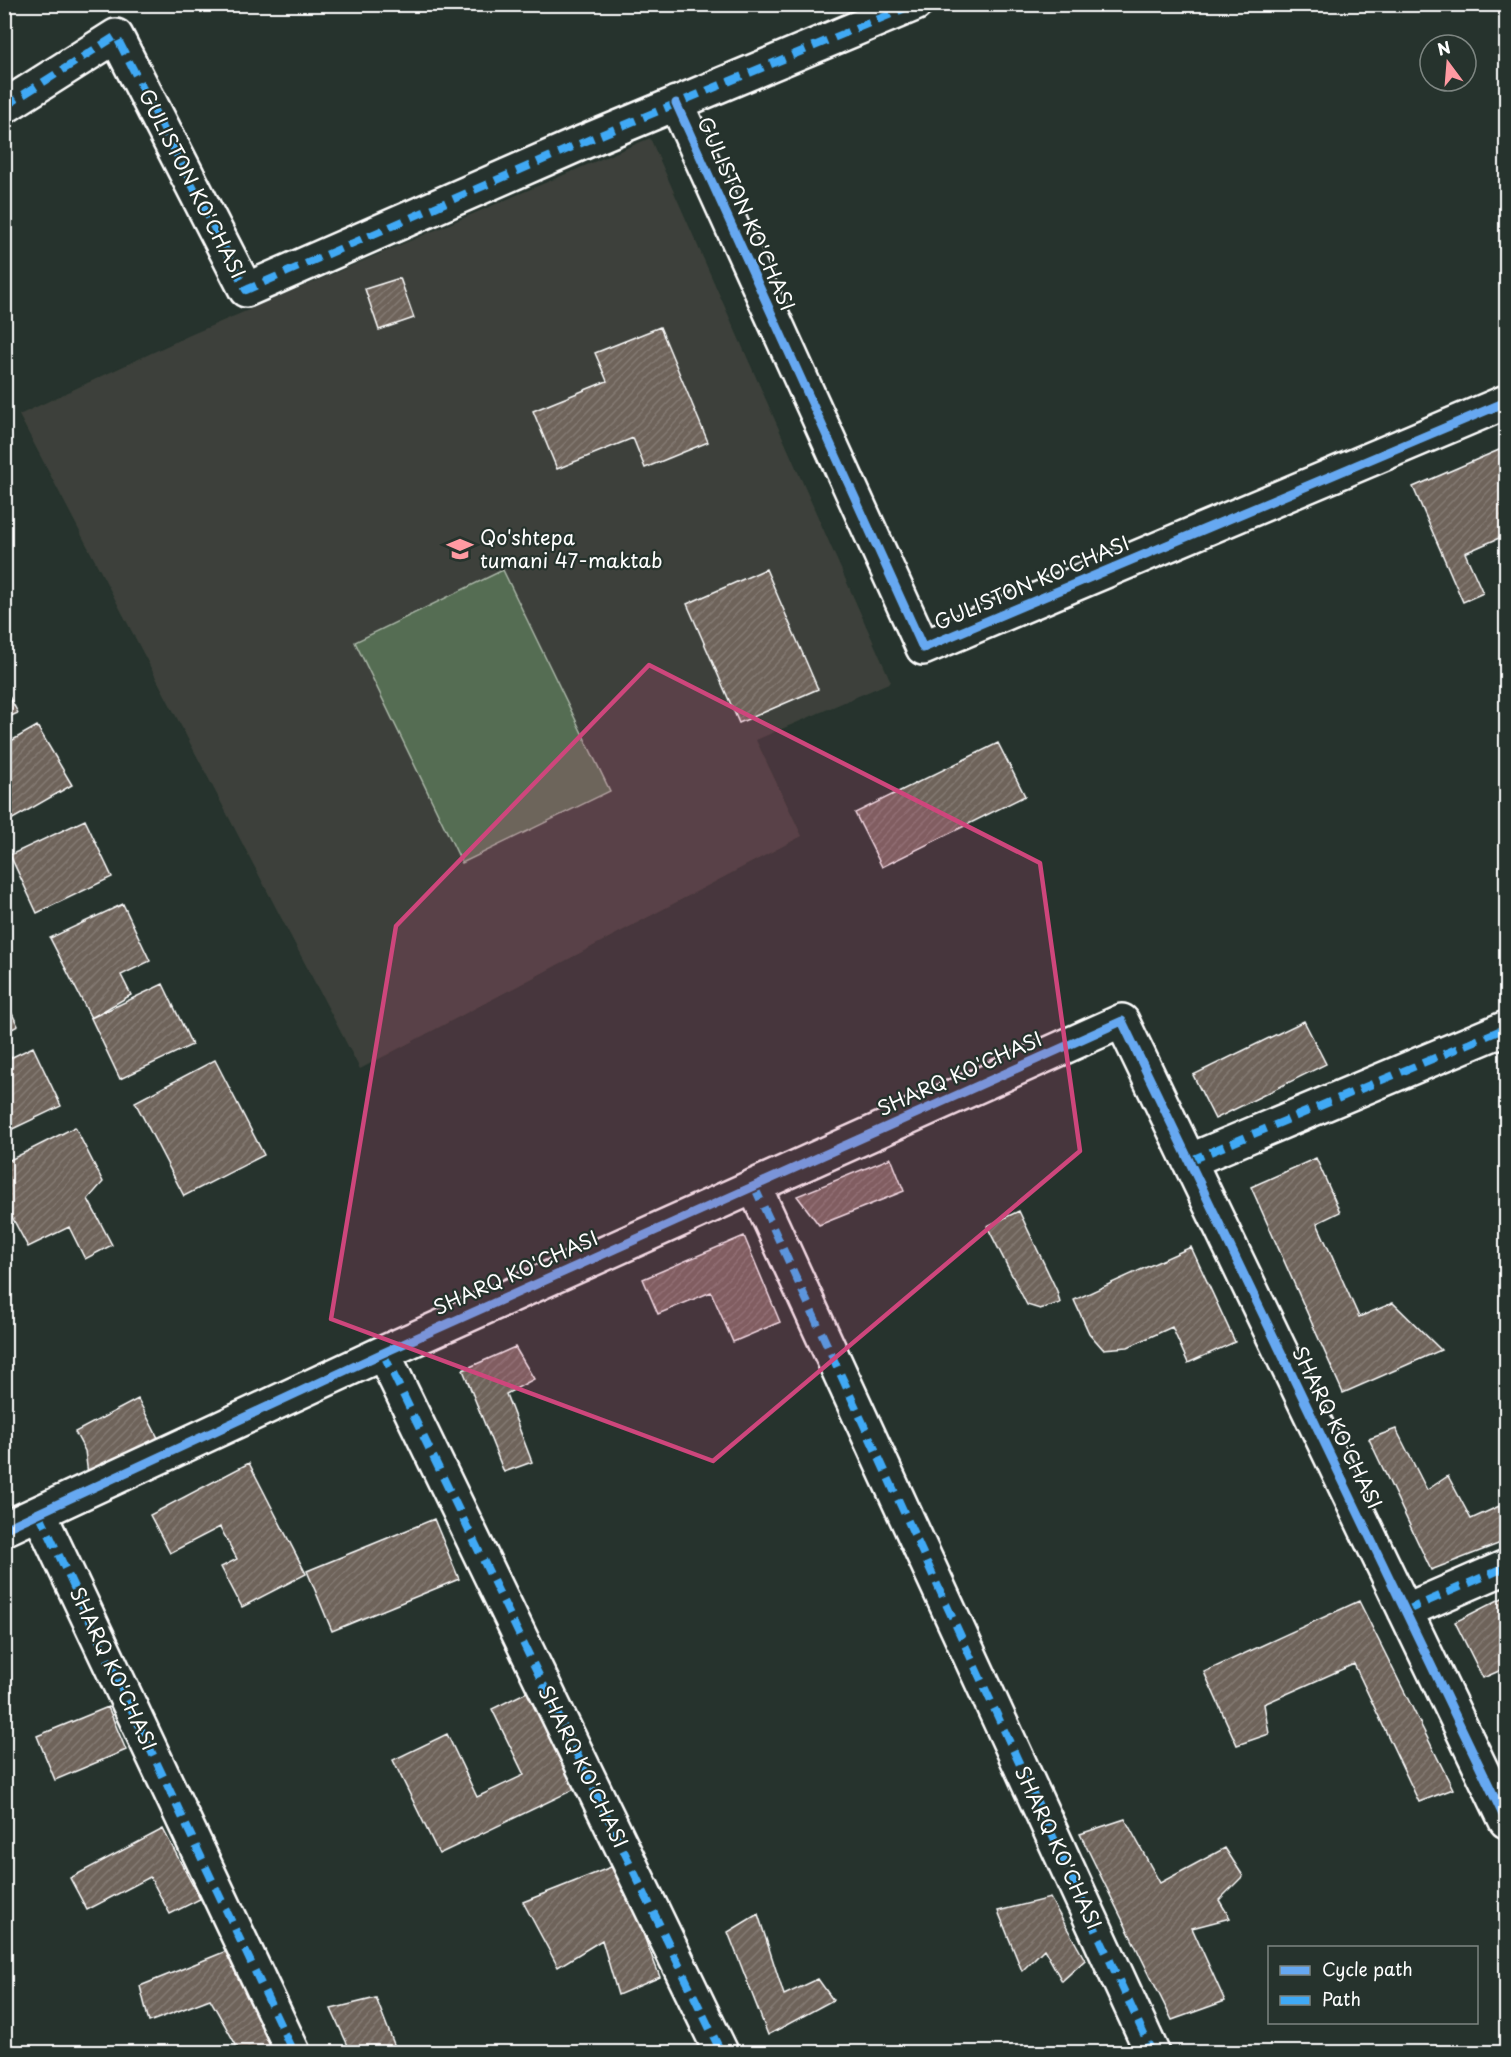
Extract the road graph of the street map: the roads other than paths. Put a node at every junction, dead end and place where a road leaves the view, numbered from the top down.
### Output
1 (915, 4) edge
2 (676, 103) junction
3 (4, 107) edge
4 (1506, 402) edge
5 (1506, 1028) edge
6 (1189, 1161) junction
7 (754, 1186) junction
8 (383, 1353) junction
9 (39, 1513) junction
10 (4, 1529) edge
11 (1506, 1567) edge
12 (1405, 1611) junction
13 (1506, 1821) edge
14 (293, 2052) edge
15 (721, 2052) edge
16 (1152, 2052) edge

1 - 2 street, GULISTON KO'CHASI
2 - 3 street, GULISTON KO'CHASI
2 - 4 street, GULISTON KO'CHASI
5 - 6 street
6 - 7 street, SHARQ KO'CHASI
6 - 12 street, SHARQ KO'CHASI
7 - 8 street, SHARQ KO'CHASI
7 - 16 street, SHARQ KO'CHASI
8 - 9 street, SHARQ KO'CHASI
8 - 15 street, SHARQ KO'CHASI
9 - 10 street, SHARQ KO'CHASI
9 - 14 street, SHARQ KO'CHASI
11 - 12 street
12 - 13 street, SHARQ KO'CHASI

